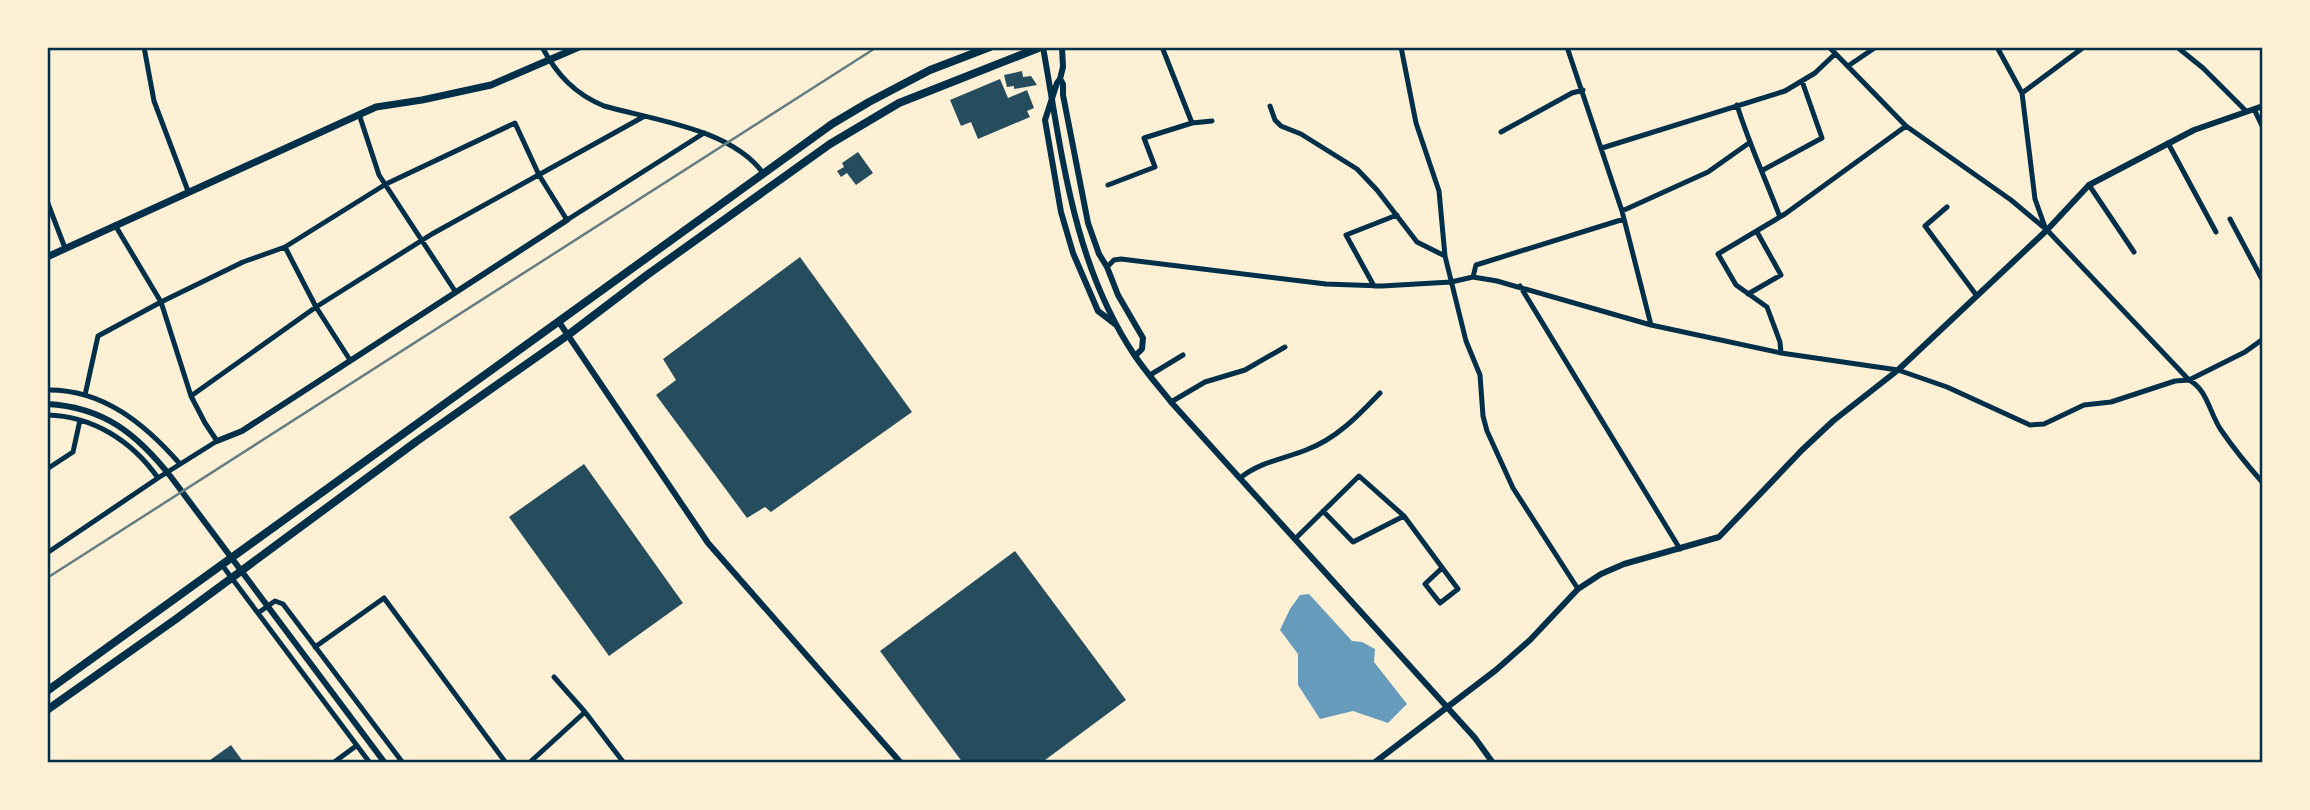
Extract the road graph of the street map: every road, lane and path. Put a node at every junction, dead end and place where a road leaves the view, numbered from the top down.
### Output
1 (144, 47) edge
2 (542, 47) edge
3 (579, 47) edge
4 (990, 47) edge
5 (1042, 47) edge
6 (1062, 47) edge
7 (1162, 47) edge
8 (1401, 47) edge
9 (1567, 47) edge
10 (1829, 47) edge
11 (1876, 47) edge
12 (1997, 47) edge
13 (2084, 47) edge
14 (2177, 47) edge
15 (1835, 54) junction
16 (549, 61) junction
17 (1848, 66) junction
18 (1060, 79) junction
19 (1802, 81) junction
20 (1583, 90) junction
21 (2022, 93) junction
22 (1737, 105) junction
23 (1270, 106) dead end
24 (2263, 106) edge
25 (2250, 110) junction
26 (359, 114) junction
27 (643, 117) junction
28 (1212, 121) dead end
29 (1192, 123) junction
30 (1906, 126) junction
31 (2263, 128) edge
32 (1501, 132) dead end
33 (704, 133) junction
34 (1749, 143) junction
35 (2168, 143) junction
36 (1602, 148) junction
37 (1763, 170) junction
38 (763, 173) junction
39 (539, 174) junction
40 (386, 184) junction
41 (1108, 185) dead end
42 (2089, 186) junction
43 (188, 191) junction
44 (47, 201) edge
45 (1947, 207) dead end
46 (1622, 211) junction
47 (1397, 215) junction
48 (1780, 218) junction
49 (1624, 219) junction
50 (2230, 219) dead end
51 (567, 220) junction
52 (114, 225) junction
53 (2047, 230) junction
54 (1757, 232) junction
55 (2216, 232) dead end
56 (422, 241) junction
57 (285, 247) junction
58 (65, 248) junction
59 (2134, 252) dead end
60 (1445, 256) junction
61 (47, 257) edge
62 (1107, 267) junction
63 (1473, 277) junction
64 (2263, 281) edge
65 (1451, 282) junction
66 (1374, 286) junction
67 (1520, 286) junction
68 (455, 291) junction
69 (1748, 294) junction
70 (1977, 296) junction
71 (161, 302) junction
72 (316, 307) junction
73 (559, 322) junction
74 (1117, 325) junction
75 (1651, 326) junction
76 (568, 335) junction
77 (2263, 339) edge
78 (1285, 347) dead end
79 (1781, 354) junction
80 (1183, 355) dead end
81 (1135, 356) junction
82 (350, 360) junction
83 (1898, 370) junction
84 (1150, 376) junction
85 (2189, 380) junction
86 (47, 390) edge
87 (1380, 393) dead end
88 (85, 395) junction
89 (191, 396) junction
90 (1171, 402) junction
91 (47, 404) edge
92 (47, 415) edge
93 (80, 420) junction
94 (217, 442) junction
95 (180, 464) junction
96 (47, 469) edge
97 (158, 478) junction
98 (1240, 478) junction
99 (2263, 483) edge
100 (1323, 511) junction
101 (1404, 516) junction
102 (1296, 538) junction
103 (1680, 550) junction
104 (47, 553) edge
105 (222, 565) junction
106 (1442, 568) junction
107 (232, 578) junction
108 (1578, 589) junction
109 (258, 613) junction
110 (315, 648) junction
111 (554, 677) dead end
112 (47, 691) edge
113 (1448, 707) junction
114 (47, 710) edge
115 (585, 712) junction
116 (356, 746) junction
117 (332, 763) edge
118 (370, 763) edge
119 (385, 763) edge
120 (402, 763) edge
121 (506, 763) edge
122 (528, 763) edge
123 (624, 763) edge
124 (901, 763) edge
125 (1374, 763) edge
126 (1493, 763) edge

1 - 43 street
2 - 16 street
3 - 16 main road
4 - 38 highway
5 - 74 street
5 - 76 highway
6 - 18 street
7 - 29 street
8 - 60 street
9 - 20 street
10 - 15 street
11 - 17 street
12 - 21 street
13 - 21 street
14 - 25 street
15 - 17 street
15 - 19 street
16 - 26 main road
16 - 27 street
17 - 30 street
18 - 62 street
18 - 74 street
19 - 22 street
19 - 37 street
20 - 32 street
20 - 36 street
21 - 53 street
22 - 34 street
22 - 36 street
23 - 47 street
24 - 25 street
25 - 31 street
25 - 35 street
26 - 40 street
26 - 43 main road
27 - 33 street
27 - 39 street
28 - 29 street
29 - 41 street
30 - 48 street
30 - 53 street
33 - 38 street
33 - 51 street
34 - 37 street
34 - 46 street
35 - 42 street
35 - 55 street
36 - 46 street
37 - 48 street
38 - 73 highway
39 - 40 street
39 - 51 street
39 - 56 street
40 - 56 street
40 - 57 street
42 - 53 street
42 - 59 street
43 - 52 main road
44 - 58 street
45 - 70 street
46 - 49 street
47 - 60 street
47 - 66 street
48 - 54 street
49 - 63 street
49 - 75 street
50 - 64 street
51 - 68 street
52 - 58 main road
52 - 71 street
53 - 70 street
53 - 85 street
54 - 69 street
54 - 69 street
56 - 68 street
56 - 72 street
57 - 71 street
57 - 72 street
58 - 61 main road
60 - 65 street
62 - 66 street
62 - 81 street
63 - 65 street
63 - 67 street
65 - 66 street
65 - 108 street
67 - 75 street
67 - 103 street
68 - 82 street
69 - 79 street
70 - 83 street
71 - 88 street
71 - 89 street
72 - 82 street
72 - 89 street
73 - 76 street
73 - 105 highway
74 - 81 street
75 - 79 street
76 - 107 highway
76 - 124 street
77 - 85 street
78 - 90 street
79 - 83 street
80 - 84 street
81 - 84 street
82 - 94 street
83 - 85 street
83 - 103 street
84 - 90 street
85 - 99 street
86 - 88 street
87 - 98 street
88 - 95 street
89 - 94 street
90 - 98 street
91 - 119 street
92 - 93 street
93 - 96 street
93 - 97 street
94 - 95 street
95 - 97 street
97 - 104 street
98 - 102 street
100 - 101 street
100 - 101 street
100 - 102 street
101 - 106 street
102 - 113 street
103 - 108 street
105 - 107 street
105 - 112 highway
106 - 106 street
107 - 109 street
107 - 114 highway
108 - 113 street
109 - 110 street
109 - 116 street
110 - 120 street
110 - 121 street
111 - 115 street
113 - 125 street
113 - 126 street
115 - 122 street
115 - 123 street
116 - 117 street
116 - 118 street

